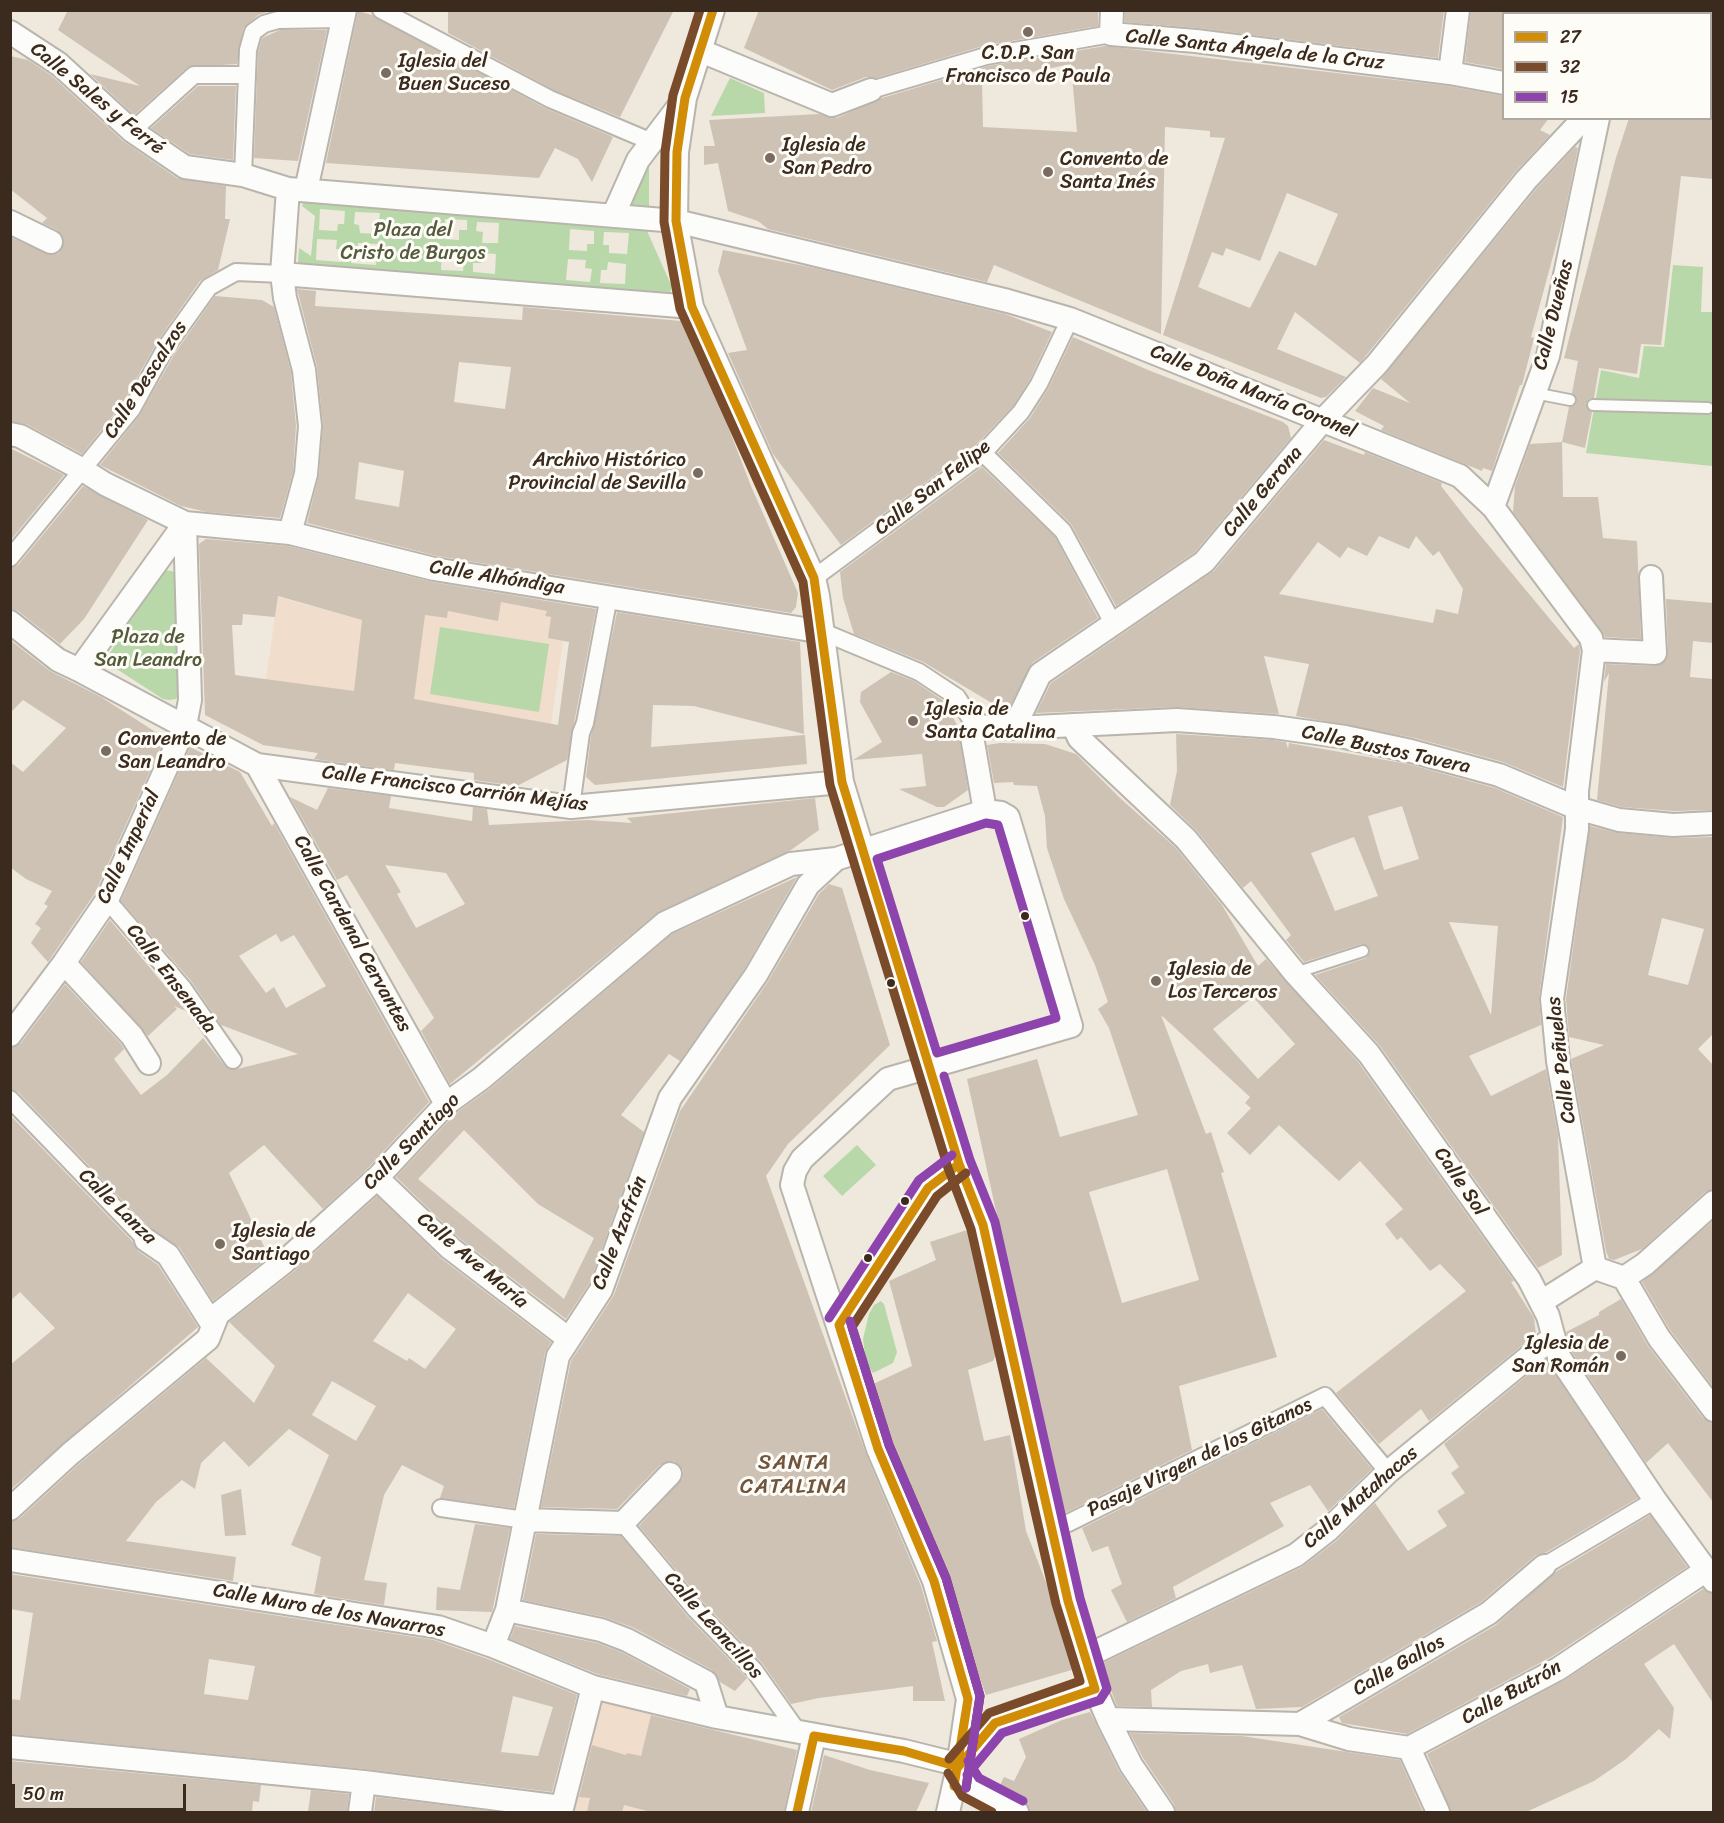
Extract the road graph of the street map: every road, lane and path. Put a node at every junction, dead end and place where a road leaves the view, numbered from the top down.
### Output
1 (713, 10) edge
2 (1112, 10) edge
3 (1458, 10) edge
4 (385, 11) edge
5 (345, 15) edge
6 (10, 32) edge
7 (1111, 34) junction
8 (701, 51) junction
9 (1450, 73) junction
10 (247, 75) junction
11 (1502, 83) edge
12 (871, 90) joint
13 (684, 98) junction
14 (1582, 120) edge
15 (1598, 120) edge
16 (132, 132) junction
17 (652, 142) junction
18 (243, 175) junction
19 (297, 190) junction
20 (614, 216) junction
21 (676, 221) junction
22 (10, 222) edge
23 (51, 242) dead end
24 (282, 274) junction
25 (692, 307) junction
26 (1070, 319) junction
27 (1534, 393) junction
28 (1570, 400) dead end
29 (1593, 405) dead end
30 (1708, 408) dead end
31 (1324, 419) junction
32 (10, 434) edge
33 (982, 453) junction
34 (83, 470) junction
35 (1493, 507) junction
36 (184, 523) junction
37 (290, 533) junction
38 (10, 558) edge
39 (1651, 577) dead end
40 (814, 578) junction
41 (609, 596) junction
42 (10, 622) edge
43 (1114, 625) junction
44 (823, 632) junction
45 (1594, 650) junction
46 (79, 670) junction
47 (185, 726) junction
48 (975, 726) junction
49 (1073, 726) junction
50 (1014, 728) junction
51 (257, 765) junction
52 (842, 782) junction
53 (571, 807) junction
54 (1577, 808) junction
55 (985, 811) junction
56 (1713, 823) edge
57 (862, 851) junction
58 (836, 859) junction
59 (107, 900) junction
60 (1363, 951) dead end
61 (64, 963) junction
62 (1295, 973) junction
63 (10, 1035) edge
64 (233, 1060) dead end
65 (149, 1063) dead end
66 (930, 1068) junction
67 (10, 1099) edge
68 (446, 1104) junction
69 (959, 1164) junction
70 (377, 1178) junction
71 (1713, 1202) edge
72 (146, 1240) joint
73 (1595, 1268) junction
74 (1624, 1278) junction
75 (1541, 1302) junction
76 (212, 1324) junction
77 (839, 1325) junction
78 (1552, 1338) junction
79 (569, 1340) junction
80 (1713, 1407) edge
81 (1388, 1472) junction
82 (670, 1474) dead end
83 (1655, 1500) junction
84 (441, 1508) dead end
85 (10, 1509) edge
86 (525, 1520) junction
87 (623, 1523) junction
88 (1052, 1531) junction
89 (10, 1560) edge
90 (1544, 1566) joint
91 (1709, 1576) edge
92 (507, 1610) junction
93 (493, 1646) junction
94 (1085, 1657) junction
95 (593, 1687) junction
96 (1095, 1689) junction
97 (717, 1717) junction
98 (1108, 1719) junction
99 (1300, 1724) junction
100 (806, 1734) junction
101 (10, 1747) edge
102 (1409, 1748) junction
103 (958, 1767) junction
104 (364, 1782) junction
105 (562, 1810) edge
106 (360, 1812) edge
107 (797, 1812) edge
108 (948, 1812) edge
109 (1017, 1812) edge
110 (1163, 1812) edge
111 (1438, 1812) edge

1 - 8 street
2 - 7 street
3 - 9 street
4 - 17 street
5 - 10 street
5 - 19 street
6 - 16 street, Calle Sales y Ferré
7 - 9 street, Calle Santa Ángela de la Cruz
7 - 12 street, Calle Santa Ángela de la Cruz
8 - 12 street, Calle Santa Ángela de la Cruz
8 - 13 street
9 - 11 street, Calle Santa Ángela de la Cruz
10 - 16 street
10 - 18 street
13 - 17 street
13 - 21 street
14 - 31 street, Calle Gerona
15 - 27 street, Calle Dueñas
16 - 18 street, Calle Sales y Ferré
17 - 20 street
18 - 19 street, Calle Sales y Ferré
19 - 20 street
19 - 24 street
20 - 21 street
21 - 25 street
21 - 26 street, Calle Doña María Coronel
22 - 23 street
24 - 25 street
24 - 34 street, Calle Descalzos
24 - 37 street
25 - 40 street
26 - 31 street, Calle Doña María Coronel
26 - 33 street, Calle San Felipe
27 - 28 lane
27 - 35 street, Calle Dueñas
29 - 30 lane
31 - 35 street, Calle Doña María Coronel
31 - 43 street, Calle Gerona
32 - 34 street, Calle Alhóndiga
33 - 40 street, Calle San Felipe
33 - 43 street
34 - 36 street, Calle Alhóndiga
34 - 38 street, Calle Descalzos
35 - 45 street, Calle Doña María Coronel
36 - 37 street, Calle Alhóndiga
36 - 46 street
36 - 47 street
37 - 41 street, Calle Alhóndiga
39 - 45 street
40 - 44 street
41 - 44 street, Calle Alhóndiga
41 - 53 street
42 - 46 street
43 - 50 street, Calle Gerona
44 - 48 street, Calle Alhóndiga
44 - 52 street
45 - 54 street
46 - 47 street
47 - 51 street, Calle Francisco Carrión Mejías
47 - 59 street, Calle Imperial
48 - 50 street, Calle Bustos Tavera
48 - 55 street
49 - 50 street, Calle Bustos Tavera
49 - 54 street, Calle Bustos Tavera
49 - 62 street, Calle Sol
51 - 53 street, Calle Francisco Carrión Mejías
51 - 68 street, Calle Cardenal Cervantes
52 - 53 street, Calle Francisco Carrión Mejías
52 - 57 street
54 - 56 street, Calle Bustos Tavera
54 - 73 street, Calle Peñuelas
55 - 57 street, Calle Santiago
55 - 66 street
57 - 58 street, Calle Santiago
57 - 66 street
58 - 68 street, Calle Santiago
58 - 79 street, Calle Azafrán
59 - 61 street, Calle Imperial
59 - 64 street, Calle Ensenada
60 - 62 lane
61 - 63 street, Calle Imperial
61 - 65 street
62 - 75 street, Calle Sol
66 - 69 street
66 - 77 street
67 - 72 street, Calle Lanza
68 - 70 street, Calle Santiago
69 - 77 street
69 - 88 street
70 - 76 street, Calle Santiago
70 - 79 street, Calle Ave María
71 - 74 street
72 - 76 street, Calle Lanza
73 - 74 street
73 - 75 street
74 - 80 street
75 - 78 street, Calle Sol
76 - 85 street, Calle Santiago
77 - 103 street
78 - 81 street, Calle Matahacas
78 - 83 street, Calle Sol
79 - 86 street, Calle Azafrán
81 - 88 street, Pasaje Virgen de los Gitanos
81 - 94 street, Calle Matahacas
82 - 87 street
83 - 90 street, Calle Gallos
83 - 91 street, Calle Sol
84 - 86 street
86 - 87 street
86 - 92 street, Calle Azafrán
87 - 100 street, Calle Leoncillos
88 - 94 street
89 - 93 street, Calle Muro de los Navarros
90 - 99 street, Calle Gallos
91 - 102 street, Calle Butrón
92 - 93 street, Calle Azafrán
92 - 97 street
93 - 95 street, Calle Muro de los Navarros
94 - 96 street
95 - 97 street, Calle Muro de los Navarros
95 - 105 street
96 - 98 street
96 - 103 street
97 - 100 street, Calle Muro de los Navarros
98 - 99 street
98 - 110 street
99 - 102 street
100 - 103 street, Calle Muro de los Navarros
100 - 107 street
101 - 104 street
102 - 111 street
103 - 108 street
103 - 109 street
104 - 105 street
104 - 106 street

